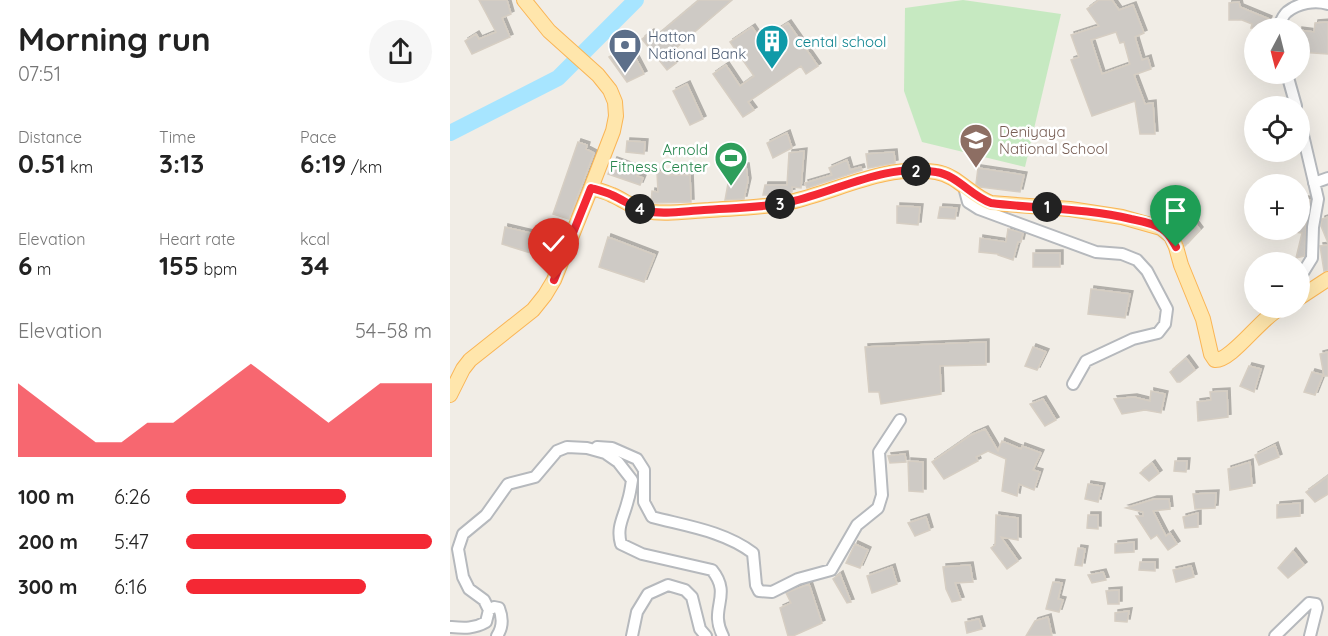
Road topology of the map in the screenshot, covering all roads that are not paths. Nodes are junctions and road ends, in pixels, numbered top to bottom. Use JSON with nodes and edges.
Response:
{"nodes":[{"id":1,"x":524,"y":0,"type":"edge"},
{"id":2,"x":1328,"y":4,"type":"edge"},
{"id":3,"x":1283,"y":18,"type":"edge"},
{"id":4,"x":1309,"y":162,"type":"edge"},
{"id":5,"x":1328,"y":178,"type":"edge"},
{"id":6,"x":1314,"y":183,"type":"junction"},
{"id":7,"x":964,"y":187,"type":"junction"},
{"id":8,"x":591,"y":188,"type":"junction"},
{"id":9,"x":1310,"y":261,"type":"edge"},
{"id":10,"x":1328,"y":279,"type":"edge"},
{"id":11,"x":1310,"y":291,"type":"edge"},
{"id":12,"x":1265,"y":318,"type":"edge"},
{"id":13,"x":1073,"y":384,"type":"dead end"},
{"id":14,"x":450,"y":395,"type":"edge"},
{"id":15,"x":900,"y":420,"type":"dead end"},
{"id":16,"x":587,"y":448,"type":"junction"},
{"id":17,"x":489,"y":610,"type":"junction"},
{"id":18,"x":450,"y":627,"type":"edge"},
{"id":19,"x":497,"y":636,"type":"edge"},
{"id":20,"x":633,"y":636,"type":"edge"},
{"id":21,"x":706,"y":636,"type":"edge"},
{"id":22,"x":723,"y":636,"type":"edge"},
{"id":23,"x":1275,"y":636,"type":"edge"},
{"id":24,"x":1310,"y":636,"type":"edge"}],
"edges":[{"from":1,"to":8,"type":"main road"},
{"from":2,"to":3,"type":"street"},
{"from":4,"to":6,"type":"street"},
{"from":5,"to":6,"type":"street"},
{"from":6,"to":9,"type":"street"},
{"from":7,"to":8,"type":"main road"},
{"from":7,"to":12,"type":"main road"},
{"from":7,"to":13,"type":"street"},
{"from":8,"to":14,"type":"main road"},
{"from":10,"to":11,"type":"main road"},
{"from":15,"to":16,"type":"street"},
{"from":16,"to":17,"type":"street"},
{"from":16,"to":22,"type":"street"},
{"from":17,"to":18,"type":"street"},
{"from":17,"to":19,"type":"street"},
{"from":20,"to":21,"type":"street"},
{"from":23,"to":24,"type":"street"}]}
